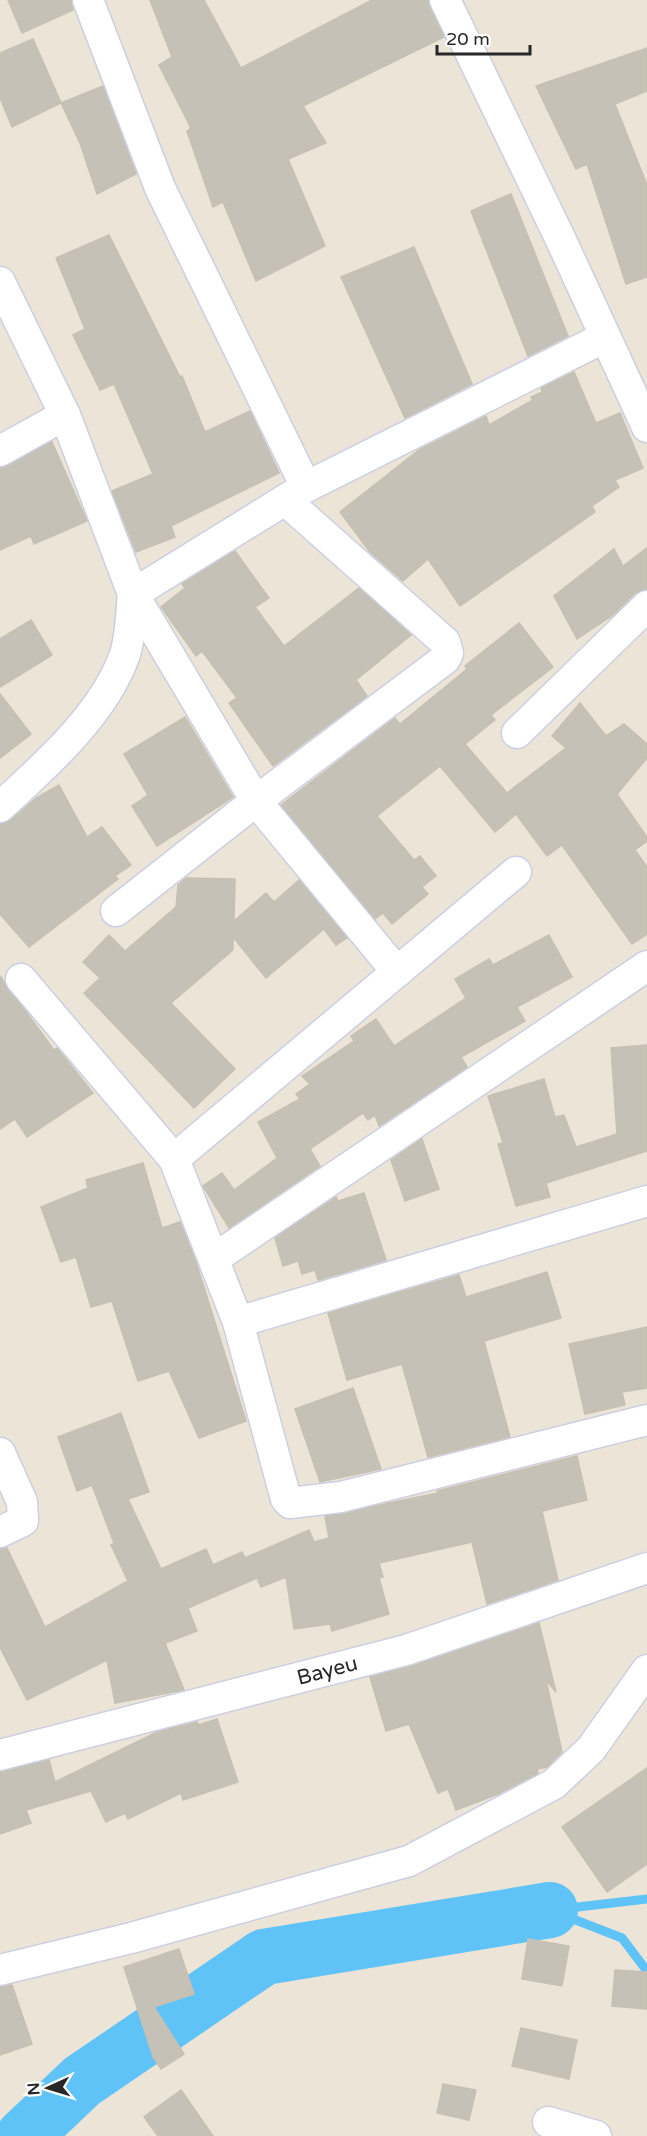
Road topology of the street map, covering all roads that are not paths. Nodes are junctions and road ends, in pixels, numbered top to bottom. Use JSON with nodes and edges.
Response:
{"nodes":[{"id":1,"x":88,"y":0,"type":"edge"},
{"id":2,"x":445,"y":0,"type":"edge"},
{"id":3,"x":0,"y":282,"type":"edge"},
{"id":4,"x":605,"y":338,"type":"junction"},
{"id":5,"x":65,"y":415,"type":"junction"},
{"id":6,"x":647,"y":427,"type":"edge"},
{"id":7,"x":0,"y":451,"type":"edge"},
{"id":8,"x":295,"y":494,"type":"junction"},
{"id":9,"x":133,"y":594,"type":"junction"},
{"id":10,"x":647,"y":606,"type":"edge"},
{"id":11,"x":517,"y":733,"type":"dead end"},
{"id":12,"x":256,"y":801,"type":"junction"},
{"id":13,"x":0,"y":807,"type":"edge"},
{"id":14,"x":516,"y":872,"type":"dead end"},
{"id":15,"x":116,"y":911,"type":"dead end"},
{"id":16,"x":647,"y":966,"type":"edge"},
{"id":17,"x":397,"y":972,"type":"junction"},
{"id":18,"x":21,"y":980,"type":"dead end"},
{"id":19,"x":174,"y":1159,"type":"junction"},
{"id":20,"x":647,"y":1201,"type":"edge"},
{"id":21,"x":215,"y":1258,"type":"junction"},
{"id":22,"x":238,"y":1322,"type":"junction"},
{"id":23,"x":647,"y":1420,"type":"edge"},
{"id":24,"x":0,"y":1454,"type":"edge"},
{"id":25,"x":0,"y":1532,"type":"edge"},
{"id":26,"x":647,"y":1568,"type":"edge"},
{"id":27,"x":647,"y":1670,"type":"edge"},
{"id":28,"x":0,"y":1755,"type":"edge"},
{"id":29,"x":0,"y":1970,"type":"edge"},
{"id":30,"x":548,"y":2122,"type":"dead end"},
{"id":31,"x":596,"y":2136,"type":"edge"}],
"edges":[{"from":1,"to":8,"type":"street"},
{"from":2,"to":4,"type":"street"},
{"from":3,"to":5,"type":"street"},
{"from":4,"to":6,"type":"street"},
{"from":4,"to":8,"type":"street"},
{"from":5,"to":7,"type":"street"},
{"from":5,"to":9,"type":"street"},
{"from":8,"to":9,"type":"street"},
{"from":8,"to":12,"type":"street"},
{"from":9,"to":12,"type":"street"},
{"from":9,"to":13,"type":"street"},
{"from":10,"to":11,"type":"street"},
{"from":12,"to":15,"type":"street"},
{"from":12,"to":17,"type":"street"},
{"from":14,"to":17,"type":"street"},
{"from":16,"to":21,"type":"street"},
{"from":17,"to":19,"type":"street"},
{"from":18,"to":19,"type":"street"},
{"from":19,"to":21,"type":"street"},
{"from":20,"to":22,"type":"street"},
{"from":21,"to":22,"type":"street"},
{"from":22,"to":23,"type":"street"},
{"from":24,"to":25,"type":"street"},
{"from":26,"to":28,"type":"street","name":"Bayeu"},
{"from":27,"to":29,"type":"street"},
{"from":30,"to":31,"type":"street"}]}
